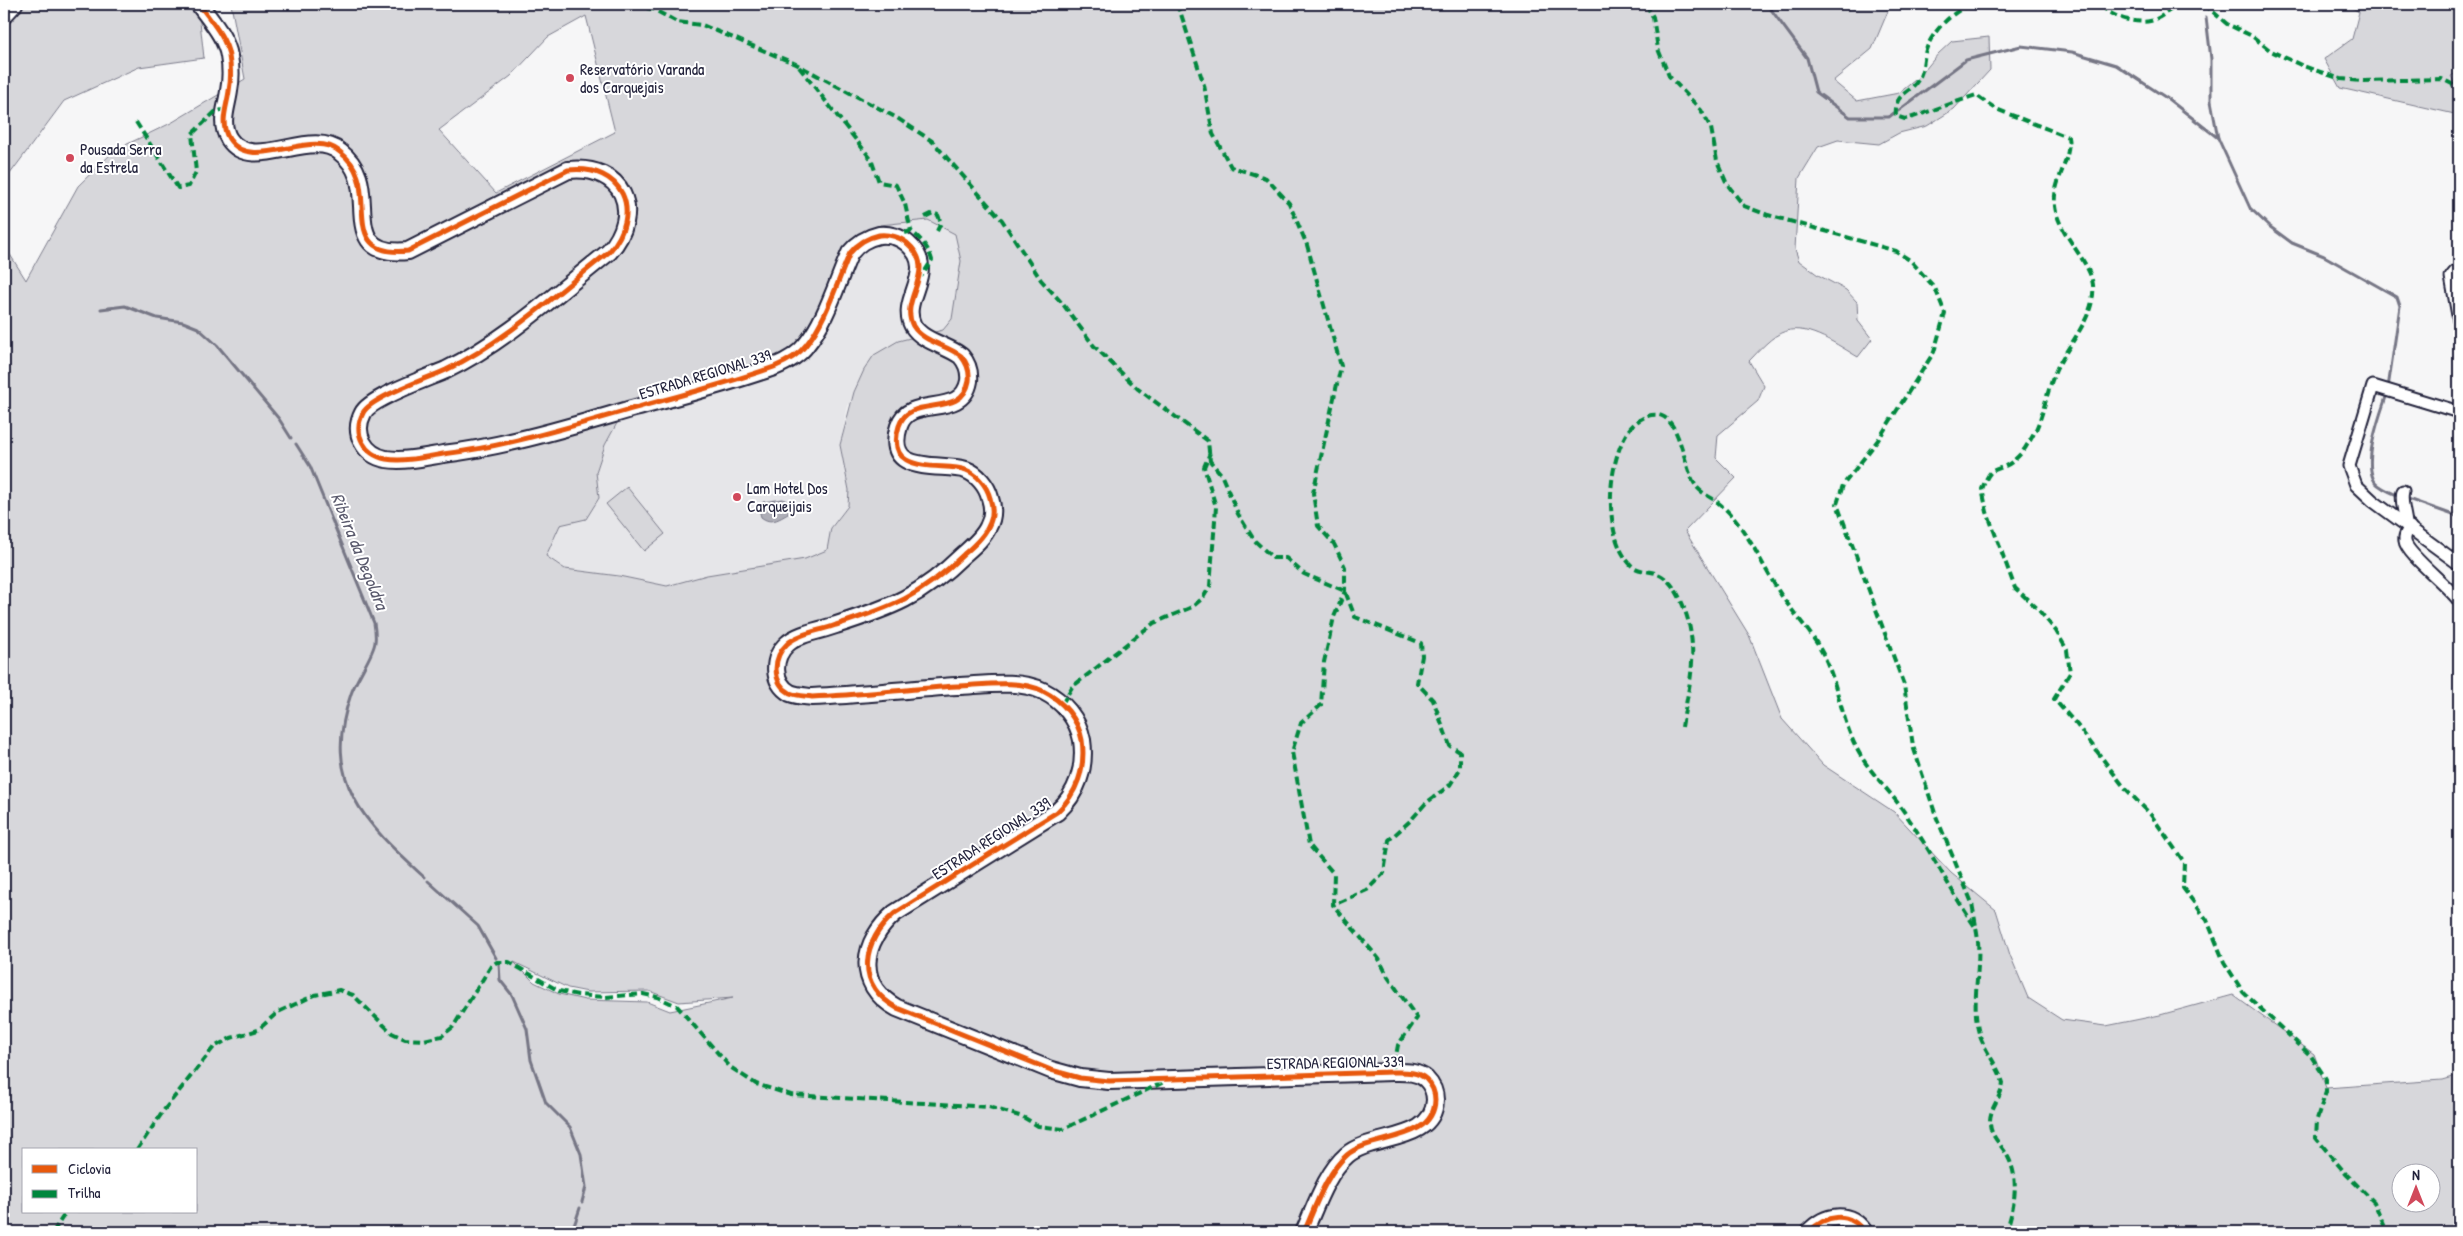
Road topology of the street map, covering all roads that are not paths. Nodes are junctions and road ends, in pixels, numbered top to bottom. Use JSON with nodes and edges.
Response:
{"nodes":[{"id":1,"x":14,"y":4,"type":"edge"},
{"id":2,"x":199,"y":4,"type":"edge"},
{"id":3,"x":4,"y":14,"type":"edge"},
{"id":4,"x":2459,"y":272,"type":"edge"},
{"id":5,"x":2459,"y":321,"type":"edge"},
{"id":6,"x":2459,"y":412,"type":"edge"},
{"id":7,"x":2402,"y":496,"type":"dead end"},
{"id":8,"x":2408,"y":526,"type":"junction"},
{"id":9,"x":2459,"y":564,"type":"edge"},
{"id":10,"x":2459,"y":600,"type":"edge"},
{"id":11,"x":1304,"y":1232,"type":"edge"},
{"id":12,"x":1809,"y":1232,"type":"edge"},
{"id":13,"x":1864,"y":1232,"type":"edge"}],
"edges":[{"from":1,"to":3,"type":"main road"},
{"from":2,"to":11,"type":"main road","name":"ESTRADA REGIONAL 339"},
{"from":4,"to":5,"type":"street"},
{"from":6,"to":8,"type":"street"},
{"from":7,"to":8,"type":"street"},
{"from":8,"to":9,"type":"street"},
{"from":8,"to":10,"type":"street"},
{"from":12,"to":13,"type":"main road"}]}
